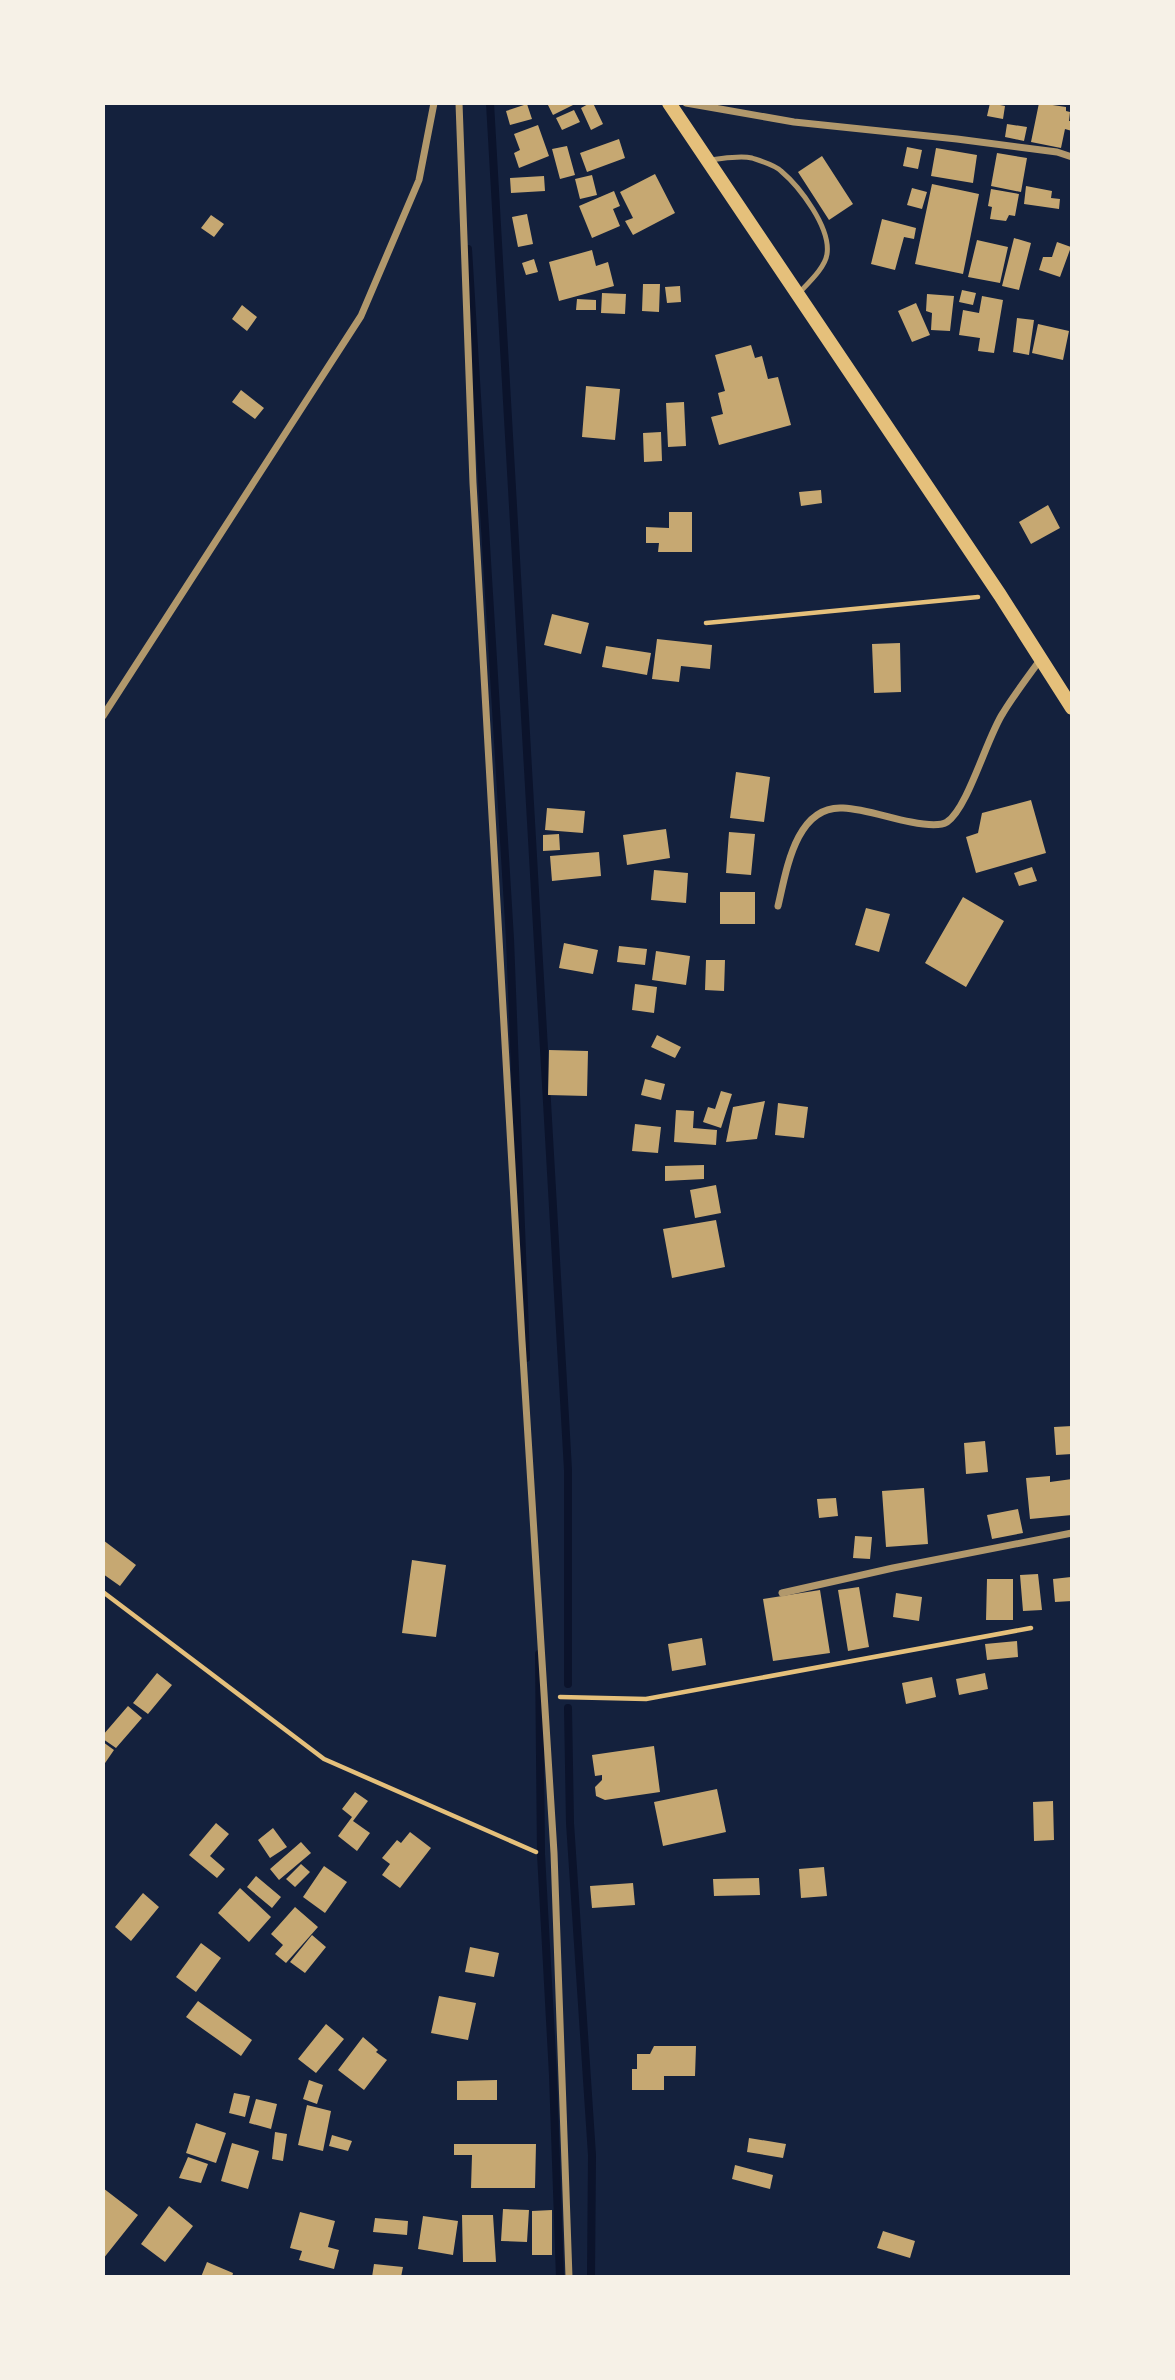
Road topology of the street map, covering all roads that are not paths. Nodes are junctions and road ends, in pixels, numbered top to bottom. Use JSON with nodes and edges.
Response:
{"nodes":[{"id":1,"x":433,"y":103,"type":"edge"},
{"id":2,"x":460,"y":103,"type":"edge"},
{"id":3,"x":669,"y":103,"type":"edge"},
{"id":4,"x":686,"y":103,"type":"edge"},
{"id":5,"x":1072,"y":157,"type":"edge"},
{"id":6,"x":706,"y":161,"type":"junction"},
{"id":7,"x":797,"y":295,"type":"junction"},
{"id":8,"x":1040,"y":660,"type":"junction"},
{"id":9,"x":1072,"y":708,"type":"edge"},
{"id":10,"x":103,"y":716,"type":"edge"},
{"id":11,"x":778,"y":906,"type":"dead end"},
{"id":12,"x":1072,"y":1533,"type":"edge"},
{"id":13,"x":782,"y":1593,"type":"dead end"},
{"id":14,"x":569,"y":2277,"type":"edge"}],
"edges":[{"from":1,"to":10,"type":"street"},
{"from":2,"to":14,"type":"street"},
{"from":3,"to":6,"type":"main road"},
{"from":4,"to":5,"type":"street"},
{"from":6,"to":7,"type":"main road"},
{"from":6,"to":7,"type":"lane"},
{"from":7,"to":8,"type":"main road"},
{"from":8,"to":9,"type":"main road"},
{"from":8,"to":11,"type":"street"},
{"from":12,"to":13,"type":"street"}]}
